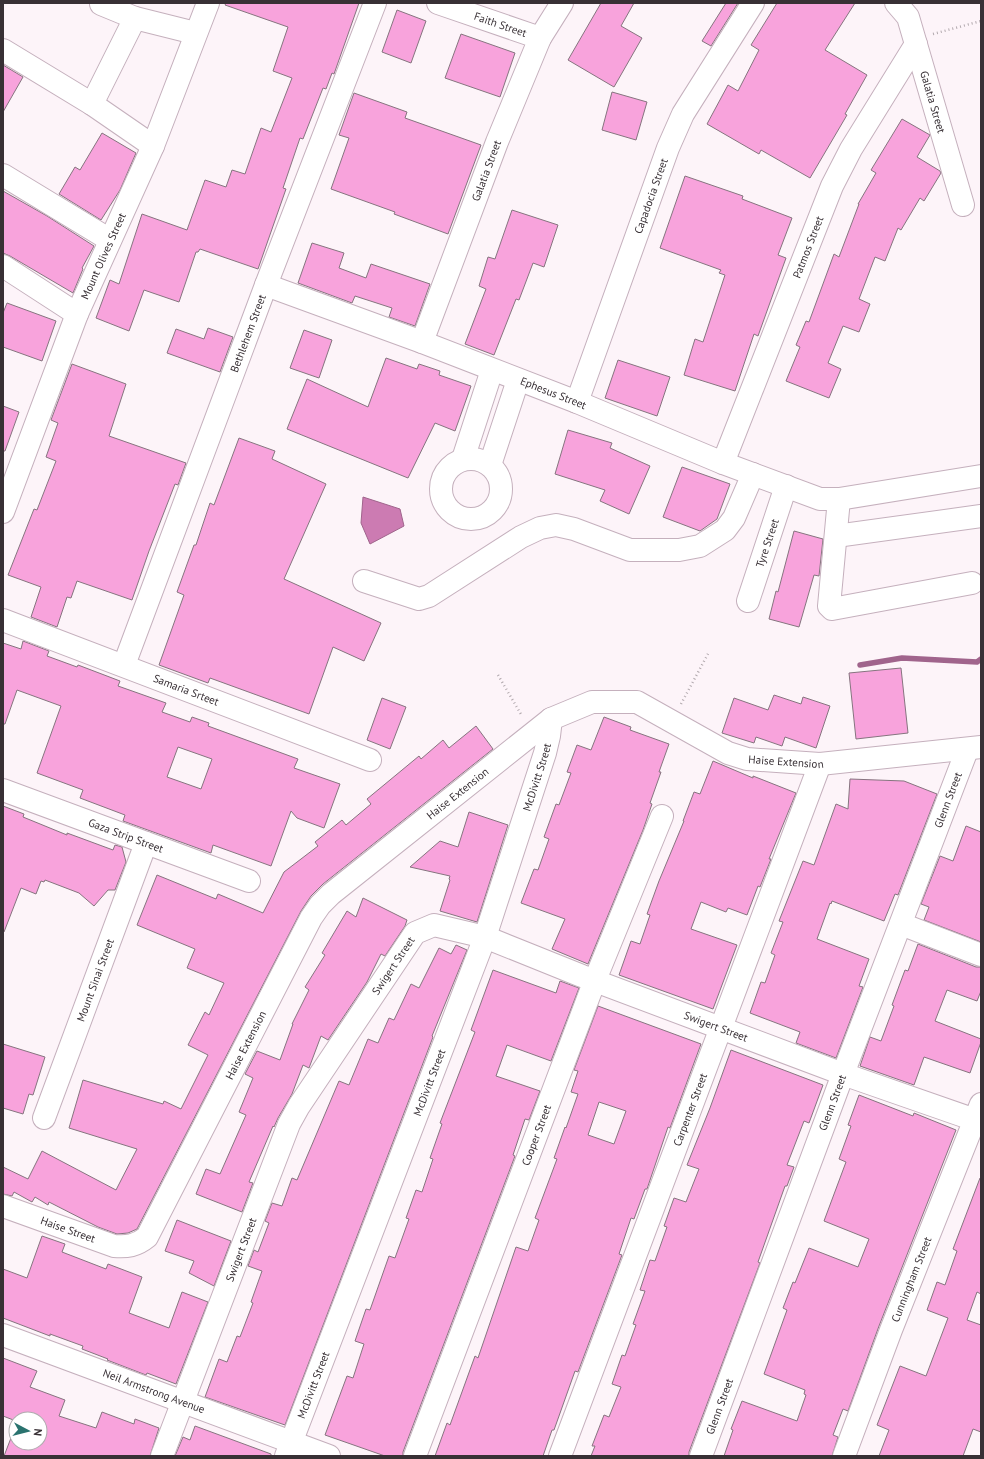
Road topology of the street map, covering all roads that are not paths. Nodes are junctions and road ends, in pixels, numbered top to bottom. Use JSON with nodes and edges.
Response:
{"nodes":[{"id":1,"x":208,"y":3,"type":"edge"},
{"id":2,"x":375,"y":3,"type":"edge"},
{"id":3,"x":438,"y":3,"type":"edge"},
{"id":4,"x":562,"y":3,"type":"edge"},
{"id":5,"x":753,"y":3,"type":"edge"},
{"id":6,"x":896,"y":3,"type":"edge"},
{"id":7,"x":101,"y":4,"type":"edge"},
{"id":8,"x":135,"y":18,"type":"junction"},
{"id":9,"x":195,"y":33,"type":"junction"},
{"id":10,"x":540,"y":38,"type":"junction"},
{"id":11,"x":916,"y":41,"type":"junction"},
{"id":12,"x":3,"y":50,"type":"edge"},
{"id":13,"x":92,"y":104,"type":"junction"},
{"id":14,"x":153,"y":146,"type":"junction"},
{"id":15,"x":3,"y":175,"type":"edge"},
{"id":16,"x":963,"y":204,"type":"dead end"},
{"id":17,"x":110,"y":240,"type":"junction"},
{"id":18,"x":3,"y":266,"type":"edge"},
{"id":19,"x":266,"y":285,"type":"junction"},
{"id":20,"x":77,"y":314,"type":"junction"},
{"id":21,"x":422,"y":342,"type":"junction"},
{"id":22,"x":492,"y":370,"type":"junction"},
{"id":23,"x":518,"y":380,"type":"junction"},
{"id":24,"x":577,"y":402,"type":"junction"},
{"id":25,"x":463,"y":459,"type":"junction"},
{"id":26,"x":723,"y":463,"type":"junction"},
{"id":27,"x":490,"y":465,"type":"junction"},
{"id":28,"x":753,"y":474,"type":"junction"},
{"id":29,"x":981,"y":476,"type":"edge"},
{"id":30,"x":786,"y":486,"type":"junction"},
{"id":31,"x":839,"y":499,"type":"junction"},
{"id":32,"x":3,"y":512,"type":"edge"},
{"id":33,"x":981,"y":516,"type":"edge"},
{"id":34,"x":836,"y":536,"type":"junction"},
{"id":35,"x":364,"y":581,"type":"dead end"},
{"id":36,"x":972,"y":583,"type":"dead end"},
{"id":37,"x":748,"y":601,"type":"dead end"},
{"id":38,"x":3,"y":620,"type":"edge"},
{"id":39,"x":124,"y":665,"type":"junction"},
{"id":40,"x":551,"y":719,"type":"junction"},
{"id":41,"x":974,"y":748,"type":"edge"},
{"id":42,"x":370,"y":760,"type":"dead end"},
{"id":43,"x":820,"y":764,"type":"junction"},
{"id":44,"x":3,"y":790,"type":"edge"},
{"id":45,"x":662,"y":816,"type":"dead end"},
{"id":46,"x":146,"y":843,"type":"junction"},
{"id":47,"x":249,"y":881,"type":"dead end"},
{"id":48,"x":901,"y":924,"type":"junction"},
{"id":49,"x":485,"y":937,"type":"junction"},
{"id":50,"x":981,"y":955,"type":"edge"},
{"id":51,"x":595,"y":980,"type":"junction"},
{"id":52,"x":720,"y":1027,"type":"junction"},
{"id":53,"x":843,"y":1074,"type":"junction"},
{"id":54,"x":979,"y":1115,"type":"edge"},
{"id":55,"x":44,"y":1118,"type":"dead end"},
{"id":56,"x":3,"y":1206,"type":"edge"},
{"id":57,"x":134,"y":1245,"type":"joint"},
{"id":58,"x":3,"y":1336,"type":"edge"},
{"id":59,"x":183,"y":1402,"type":"junction"},
{"id":60,"x":288,"y":1449,"type":"edge"},
{"id":61,"x":162,"y":1456,"type":"edge"},
{"id":62,"x":329,"y":1456,"type":"edge"},
{"id":63,"x":415,"y":1456,"type":"edge"},
{"id":64,"x":560,"y":1456,"type":"edge"},
{"id":65,"x":701,"y":1456,"type":"edge"},
{"id":66,"x":844,"y":1456,"type":"edge"}],
"edges":[{"from":1,"to":9,"type":"street","name":"Mount Olives Street"},
{"from":2,"to":19,"type":"street","name":"Bethlehem Street"},
{"from":3,"to":10,"type":"street","name":"Faith Street"},
{"from":4,"to":10,"type":"street","name":"Galatia Street"},
{"from":5,"to":24,"type":"street","name":"Capadocia Street"},
{"from":6,"to":11,"type":"street","name":"Galatia Street"},
{"from":7,"to":8,"type":"street"},
{"from":8,"to":9,"type":"street"},
{"from":8,"to":13,"type":"street"},
{"from":9,"to":14,"type":"street","name":"Mount Olives Street"},
{"from":10,"to":21,"type":"street","name":"Galatia Street"},
{"from":11,"to":16,"type":"street","name":"Galatia Street"},
{"from":11,"to":26,"type":"street","name":"Patmos Street"},
{"from":12,"to":13,"type":"street"},
{"from":13,"to":14,"type":"street"},
{"from":14,"to":17,"type":"street","name":"Mount Olives Street"},
{"from":15,"to":17,"type":"street"},
{"from":17,"to":20,"type":"street","name":"Mount Olives Street"},
{"from":18,"to":20,"type":"street"},
{"from":19,"to":21,"type":"street","name":"Ephesus Street"},
{"from":19,"to":39,"type":"street","name":"Bethlehem Street"},
{"from":20,"to":32,"type":"street","name":"Mount Olives Street"},
{"from":21,"to":22,"type":"street","name":"Ephesus Street"},
{"from":22,"to":23,"type":"street","name":"Ephesus Street"},
{"from":22,"to":25,"type":"street"},
{"from":23,"to":24,"type":"street","name":"Ephesus Street"},
{"from":23,"to":27,"type":"street"},
{"from":24,"to":26,"type":"street","name":"Ephesus Street"},
{"from":25,"to":27,"type":"street"},
{"from":25,"to":27,"type":"street"},
{"from":26,"to":28,"type":"street","name":"Ephesus Street"},
{"from":28,"to":30,"type":"street","name":"Ephesus Street"},
{"from":28,"to":35,"type":"street"},
{"from":29,"to":31,"type":"street","name":"Ephesus Street"},
{"from":30,"to":31,"type":"street","name":"Ephesus Street"},
{"from":30,"to":37,"type":"street","name":"Tyre Street"},
{"from":31,"to":34,"type":"street"},
{"from":33,"to":34,"type":"street"},
{"from":34,"to":36,"type":"street"},
{"from":38,"to":39,"type":"street","name":"Samaria Srteet"},
{"from":39,"to":42,"type":"street","name":"Samaria Srteet"},
{"from":40,"to":43,"type":"street","name":"Haise Extension"},
{"from":40,"to":49,"type":"street","name":"McDivitt Street"},
{"from":40,"to":57,"type":"street","name":"Haise Extension"},
{"from":41,"to":43,"type":"street","name":"Haise Extension"},
{"from":41,"to":48,"type":"street","name":"Glenn Street"},
{"from":43,"to":52,"type":"street","name":"Carpenter Street"},
{"from":44,"to":46,"type":"street","name":"Gaza Strip Street"},
{"from":45,"to":51,"type":"street","name":"Cooper Street"},
{"from":46,"to":47,"type":"street","name":"Gaza Strip Street"},
{"from":46,"to":55,"type":"street","name":"Mount Sinai Street"},
{"from":48,"to":50,"type":"street"},
{"from":48,"to":53,"type":"street","name":"Glenn Street"},
{"from":49,"to":51,"type":"street","name":"Swigert Street"},
{"from":49,"to":59,"type":"street","name":"Swigert Street"},
{"from":49,"to":60,"type":"street","name":"McDivitt Street"},
{"from":51,"to":52,"type":"street","name":"Swigert Street"},
{"from":51,"to":63,"type":"street","name":"Cooper Street"},
{"from":52,"to":53,"type":"street","name":"Swigert Street"},
{"from":52,"to":64,"type":"street","name":"Carpenter Street"},
{"from":53,"to":54,"type":"street","name":"Swigert Street"},
{"from":53,"to":65,"type":"street","name":"Glenn Street"},
{"from":54,"to":66,"type":"street","name":"Cunningham Street"},
{"from":56,"to":57,"type":"street","name":"Haise Street"},
{"from":58,"to":59,"type":"street","name":"Neil Armstrong Avenue"},
{"from":59,"to":60,"type":"street","name":"Neil Armstrong Avenue"},
{"from":59,"to":61,"type":"street","name":"Swigert Street"},
{"from":60,"to":62,"type":"street","name":"Neil Armstrong Avenue"}]}
